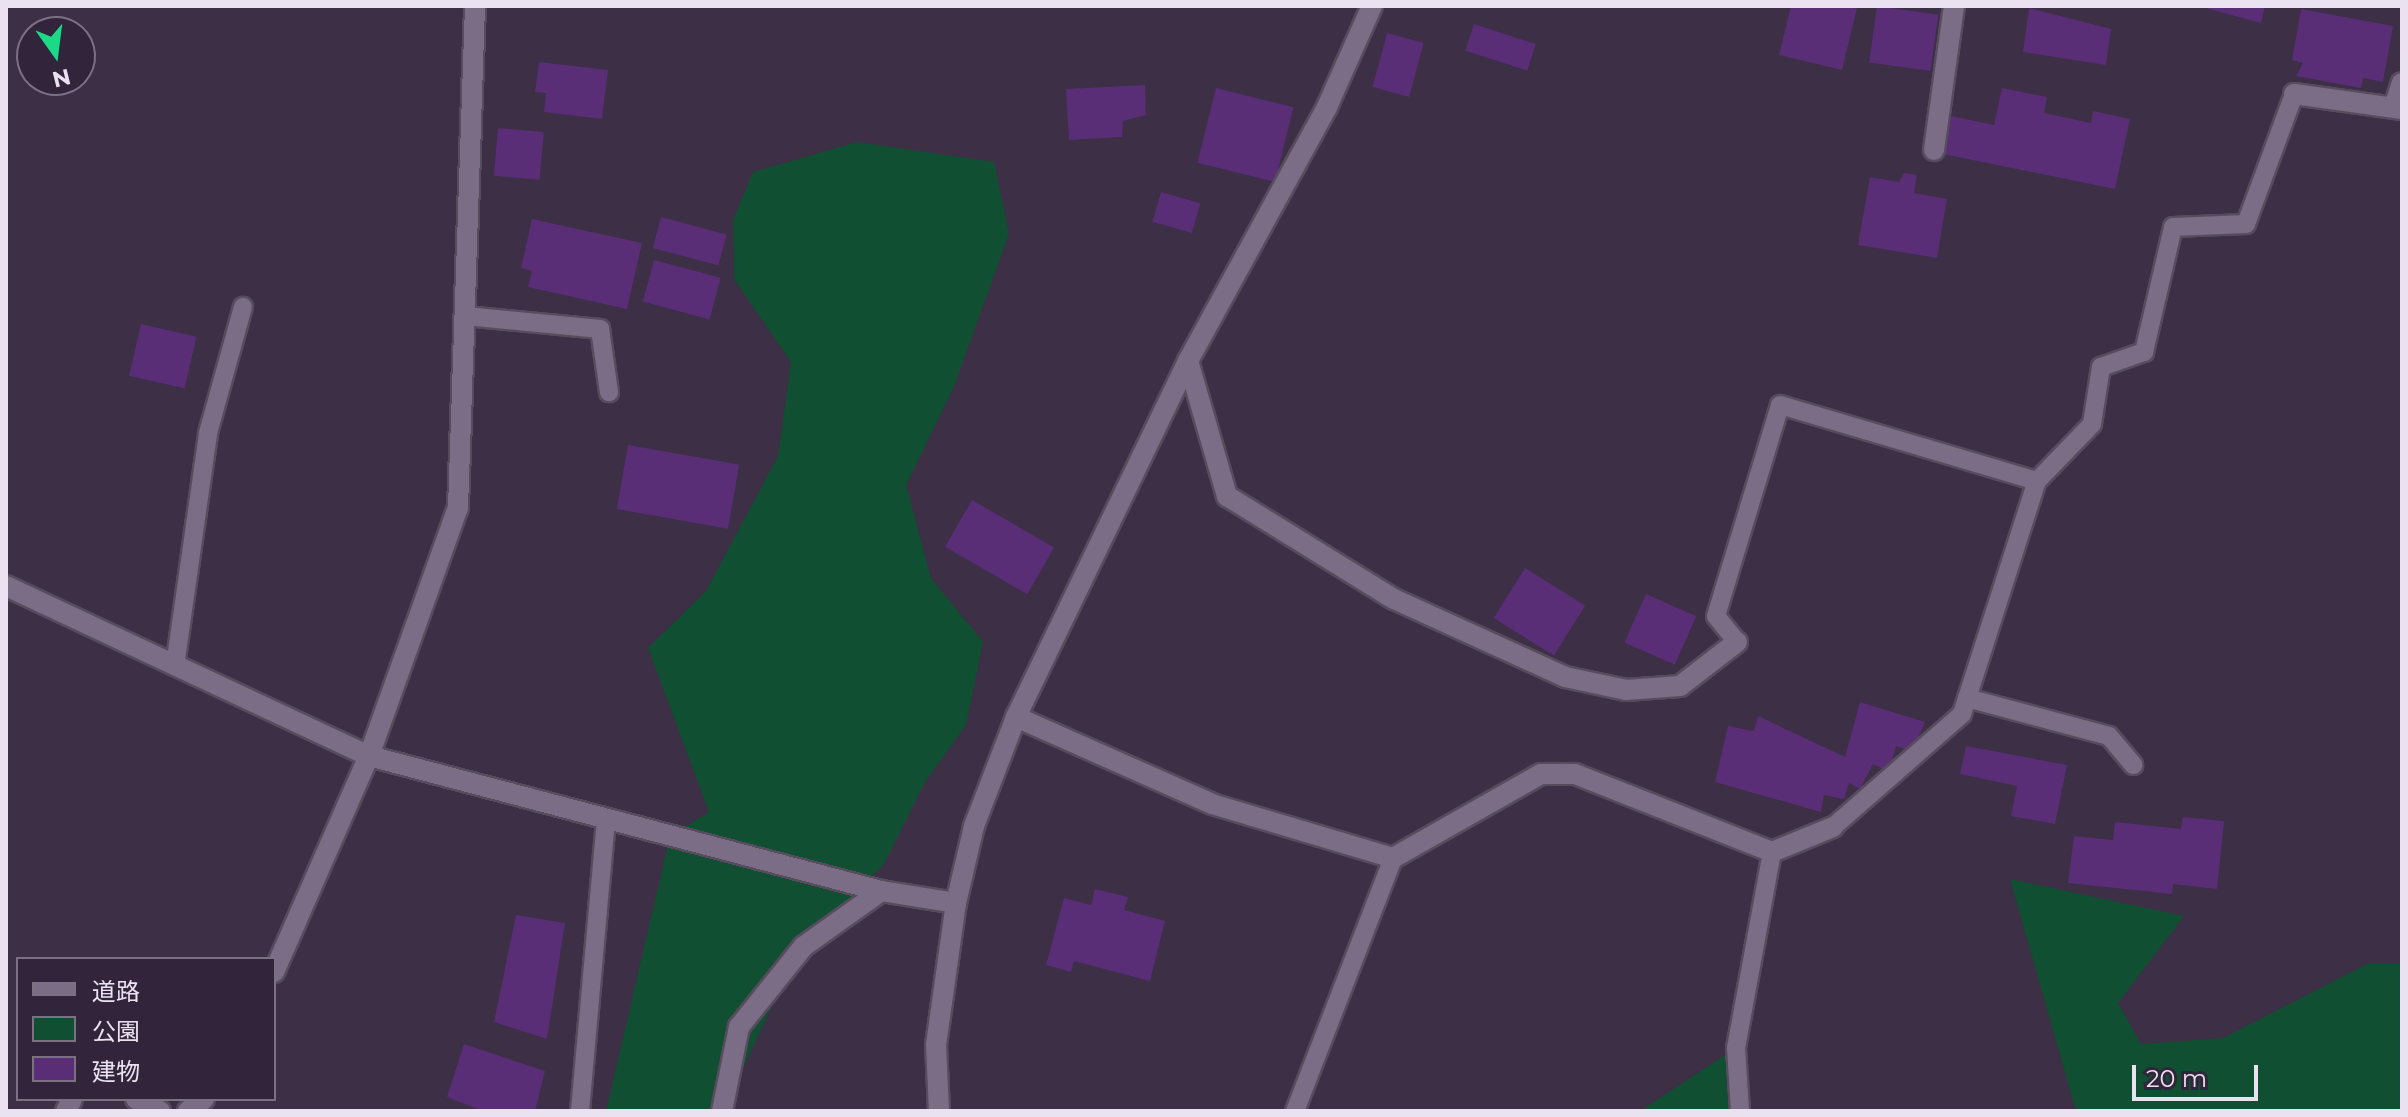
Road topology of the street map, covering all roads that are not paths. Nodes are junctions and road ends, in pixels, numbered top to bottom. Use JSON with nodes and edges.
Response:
{"nodes":[{"id":1,"x":475,"y":6,"type":"edge"},
{"id":2,"x":1372,"y":6,"type":"edge"},
{"id":3,"x":1954,"y":6,"type":"edge"},
{"id":4,"x":2402,"y":83,"type":"edge"},
{"id":5,"x":2294,"y":94,"type":"joint"},
{"id":6,"x":2398,"y":108,"type":"edge"},
{"id":7,"x":1934,"y":150,"type":"dead end"},
{"id":8,"x":243,"y":307,"type":"dead end"},
{"id":9,"x":465,"y":316,"type":"junction"},
{"id":10,"x":1188,"y":361,"type":"junction"},
{"id":11,"x":609,"y":392,"type":"dead end"},
{"id":12,"x":2037,"y":481,"type":"junction"},
{"id":13,"x":6,"y":586,"type":"edge"},
{"id":14,"x":1737,"y":642,"type":"joint"},
{"id":15,"x":175,"y":666,"type":"junction"},
{"id":16,"x":1967,"y":698,"type":"junction"},
{"id":17,"x":1016,"y":717,"type":"junction"},
{"id":18,"x":369,"y":756,"type":"junction"},
{"id":19,"x":2133,"y":765,"type":"dead end"},
{"id":20,"x":606,"y":820,"type":"junction"},
{"id":21,"x":1833,"y":827,"type":"joint"},
{"id":22,"x":1772,"y":852,"type":"junction"},
{"id":23,"x":1393,"y":858,"type":"junction"},
{"id":24,"x":881,"y":891,"type":"junction"},
{"id":25,"x":956,"y":903,"type":"junction"},
{"id":26,"x":276,"y":967,"type":"edge"},
{"id":27,"x":140,"y":1101,"type":"edge"},
{"id":28,"x":160,"y":1111,"type":"edge"},
{"id":29,"x":580,"y":1111,"type":"edge"},
{"id":30,"x":722,"y":1111,"type":"edge"},
{"id":31,"x":939,"y":1111,"type":"edge"},
{"id":32,"x":1295,"y":1111,"type":"edge"},
{"id":33,"x":1740,"y":1111,"type":"edge"}],
"edges":[{"from":1,"to":9,"type":"street"},
{"from":2,"to":10,"type":"street"},
{"from":3,"to":7,"type":"street"},
{"from":4,"to":6,"type":"street"},
{"from":5,"to":6,"type":"street"},
{"from":5,"to":12,"type":"lane"},
{"from":8,"to":15,"type":"lane"},
{"from":9,"to":11,"type":"lane"},
{"from":9,"to":18,"type":"street"},
{"from":10,"to":14,"type":"street"},
{"from":10,"to":17,"type":"street"},
{"from":12,"to":14,"type":"lane"},
{"from":12,"to":16,"type":"lane"},
{"from":13,"to":15,"type":"street"},
{"from":15,"to":18,"type":"street"},
{"from":16,"to":19,"type":"lane"},
{"from":16,"to":21,"type":"lane"},
{"from":17,"to":23,"type":"street"},
{"from":17,"to":25,"type":"street"},
{"from":18,"to":20,"type":"street"},
{"from":18,"to":26,"type":"street"},
{"from":20,"to":24,"type":"street"},
{"from":20,"to":29,"type":"lane"},
{"from":21,"to":22,"type":"street"},
{"from":22,"to":23,"type":"street"},
{"from":22,"to":33,"type":"lane"},
{"from":23,"to":32,"type":"lane"},
{"from":24,"to":25,"type":"street"},
{"from":24,"to":30,"type":"street"},
{"from":25,"to":31,"type":"street"},
{"from":27,"to":28,"type":"street"}]}
